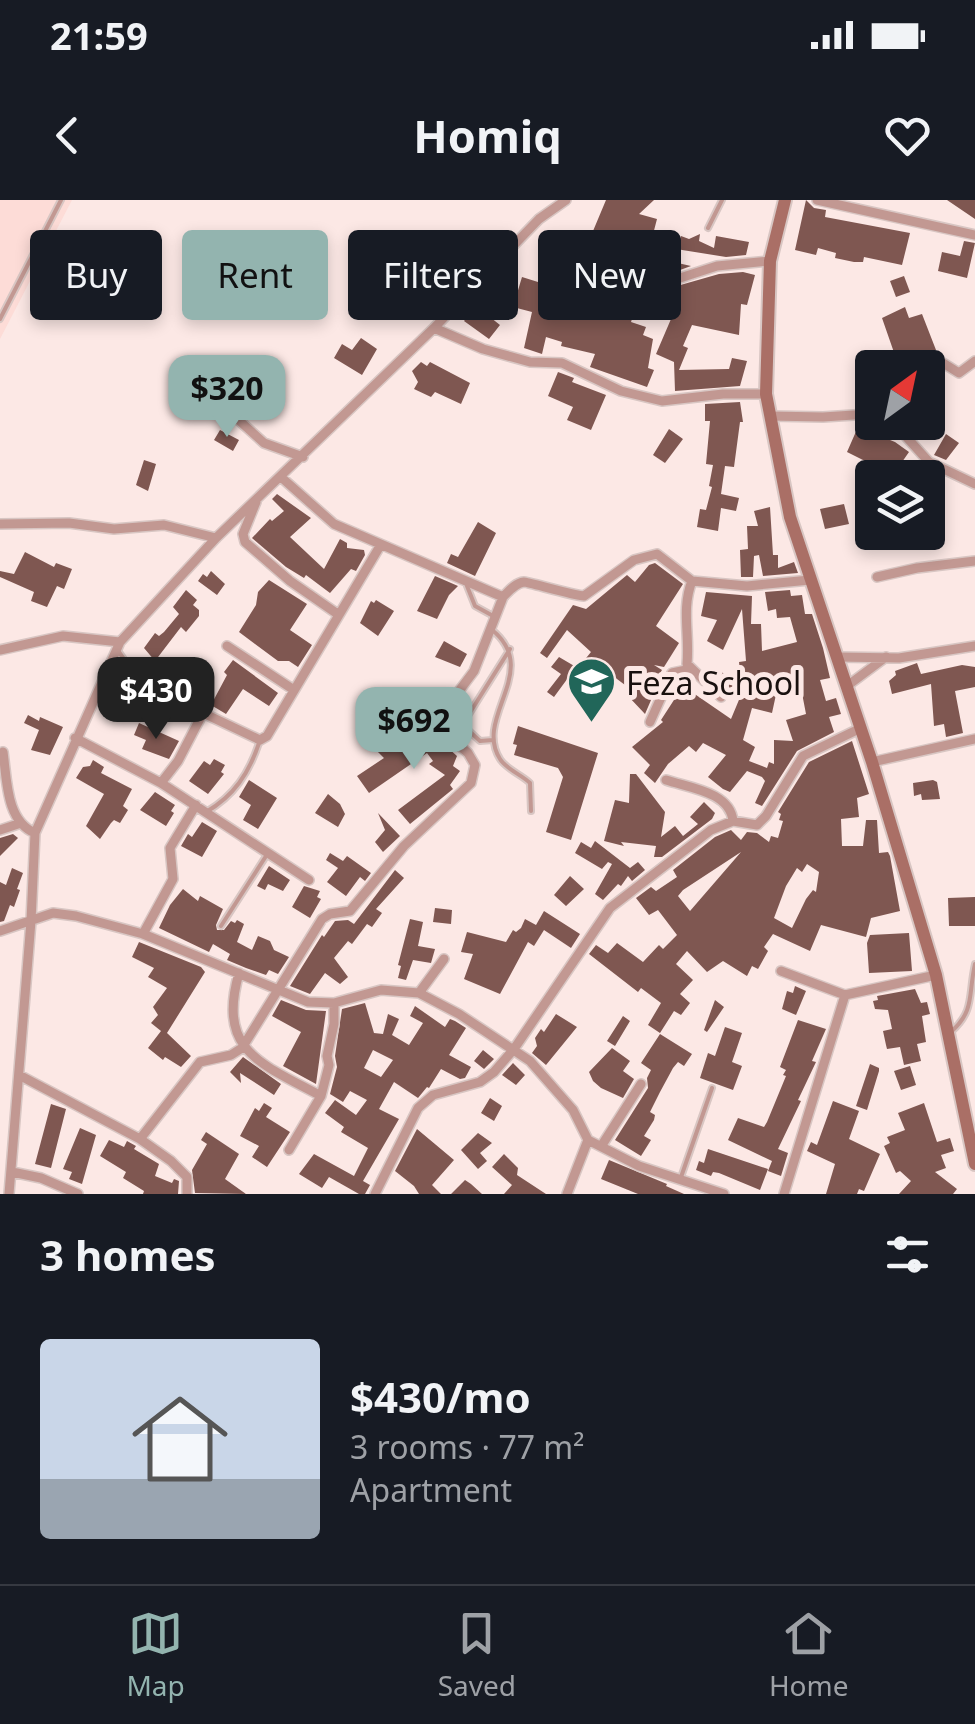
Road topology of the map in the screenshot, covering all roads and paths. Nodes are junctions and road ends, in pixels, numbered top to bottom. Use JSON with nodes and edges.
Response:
{"nodes":[{"id":1,"x":61,"y":200,"type":"edge"},
{"id":2,"x":566,"y":200,"type":"edge"},
{"id":3,"x":722,"y":200,"type":"edge"},
{"id":4,"x":785,"y":200,"type":"edge"},
{"id":5,"x":818,"y":200,"type":"edge"},
{"id":6,"x":708,"y":228,"type":"dead end"},
{"id":7,"x":975,"y":235,"type":"edge"},
{"id":8,"x":770,"y":261,"type":"junction"},
{"id":9,"x":681,"y":278,"type":"edge"},
{"id":10,"x":0,"y":318,"type":"edge"},
{"id":11,"x":434,"y":328,"type":"junction"},
{"id":12,"x":975,"y":361,"type":"edge"},
{"id":13,"x":945,"y":364,"type":"edge"},
{"id":14,"x":766,"y":394,"type":"junction"},
{"id":15,"x":188,"y":397,"type":"dead end"},
{"id":16,"x":855,"y":415,"type":"edge"},
{"id":17,"x":770,"y":416,"type":"junction"},
{"id":18,"x":909,"y":440,"type":"edge"},
{"id":19,"x":302,"y":457,"type":"junction"},
{"id":20,"x":282,"y":478,"type":"junction"},
{"id":21,"x":975,"y":484,"type":"edge"},
{"id":22,"x":257,"y":498,"type":"junction"},
{"id":23,"x":0,"y":524,"type":"edge"},
{"id":24,"x":216,"y":538,"type":"junction"},
{"id":25,"x":380,"y":546,"type":"junction"},
{"id":26,"x":975,"y":561,"type":"edge"},
{"id":27,"x":877,"y":577,"type":"dead end"},
{"id":28,"x":810,"y":580,"type":"junction"},
{"id":29,"x":466,"y":581,"type":"junction"},
{"id":30,"x":692,"y":581,"type":"junction"},
{"id":31,"x":502,"y":597,"type":"junction"},
{"id":32,"x":340,"y":615,"type":"junction"},
{"id":33,"x":494,"y":618,"type":"junction"},
{"id":34,"x":492,"y":629,"type":"junction"},
{"id":35,"x":118,"y":645,"type":"junction"},
{"id":36,"x":228,"y":646,"type":"dead end"},
{"id":37,"x":975,"y":646,"type":"edge"},
{"id":38,"x":510,"y":649,"type":"junction"},
{"id":39,"x":0,"y":650,"type":"edge"},
{"id":40,"x":838,"y":657,"type":"junction"},
{"id":41,"x":886,"y":658,"type":"junction"},
{"id":42,"x":691,"y":669,"type":"junction"},
{"id":43,"x":848,"y":686,"type":"junction"},
{"id":44,"x":294,"y":690,"type":"junction"},
{"id":45,"x":721,"y":696,"type":"dead end"},
{"id":46,"x":140,"y":718,"type":"dead end"},
{"id":47,"x":650,"y":722,"type":"dead end"},
{"id":48,"x":861,"y":728,"type":"junction"},
{"id":49,"x":74,"y":738,"type":"junction"},
{"id":50,"x":975,"y":739,"type":"edge"},
{"id":51,"x":260,"y":740,"type":"junction"},
{"id":52,"x":492,"y":740,"type":"junction"},
{"id":53,"x":3,"y":752,"type":"dead end"},
{"id":54,"x":872,"y":762,"type":"junction"},
{"id":55,"x":666,"y":780,"type":"dead end"},
{"id":56,"x":161,"y":783,"type":"junction"},
{"id":57,"x":196,"y":806,"type":"junction"},
{"id":58,"x":531,"y":811,"type":"dead end"},
{"id":59,"x":206,"y":812,"type":"junction"},
{"id":60,"x":733,"y":821,"type":"junction"},
{"id":61,"x":18,"y":824,"type":"junction"},
{"id":62,"x":0,"y":830,"type":"edge"},
{"id":63,"x":35,"y":834,"type":"junction"},
{"id":64,"x":268,"y":852,"type":"junction"},
{"id":65,"x":309,"y":880,"type":"dead end"},
{"id":66,"x":31,"y":921,"type":"junction"},
{"id":67,"x":221,"y":926,"type":"dead end"},
{"id":68,"x":0,"y":931,"type":"edge"},
{"id":69,"x":143,"y":934,"type":"junction"},
{"id":70,"x":444,"y":959,"type":"dead end"},
{"id":71,"x":975,"y":964,"type":"edge"},
{"id":72,"x":781,"y":971,"type":"dead end"},
{"id":73,"x":238,"y":974,"type":"junction"},
{"id":74,"x":936,"y":974,"type":"junction"},
{"id":75,"x":280,"y":989,"type":"junction"},
{"id":76,"x":419,"y":993,"type":"junction"},
{"id":77,"x":845,"y":995,"type":"junction"},
{"id":78,"x":334,"y":1004,"type":"junction"},
{"id":79,"x":948,"y":1033,"type":"junction"},
{"id":80,"x":242,"y":1048,"type":"junction"},
{"id":81,"x":514,"y":1049,"type":"junction"},
{"id":82,"x":19,"y":1075,"type":"junction"},
{"id":83,"x":641,"y":1084,"type":"dead end"},
{"id":84,"x":712,"y":1088,"type":"dead end"},
{"id":85,"x":322,"y":1096,"type":"junction"},
{"id":86,"x":140,"y":1139,"type":"junction"},
{"id":87,"x":588,"y":1140,"type":"junction"},
{"id":88,"x":602,"y":1146,"type":"junction"},
{"id":89,"x":289,"y":1150,"type":"dead end"},
{"id":90,"x":975,"y":1164,"type":"edge"},
{"id":91,"x":12,"y":1172,"type":"junction"},
{"id":92,"x":680,"y":1180,"type":"junction"},
{"id":93,"x":9,"y":1194,"type":"edge"},
{"id":94,"x":78,"y":1194,"type":"edge"},
{"id":95,"x":186,"y":1194,"type":"edge"},
{"id":96,"x":376,"y":1194,"type":"edge"},
{"id":97,"x":567,"y":1194,"type":"edge"},
{"id":98,"x":724,"y":1194,"type":"edge"},
{"id":99,"x":784,"y":1194,"type":"edge"}],
"edges":[{"from":1,"to":10,"type":"lane"},
{"from":2,"to":11,"type":"street"},
{"from":3,"to":6,"type":"lane"},
{"from":4,"to":8,"type":"main road"},
{"from":5,"to":7,"type":"street"},
{"from":8,"to":9,"type":"street"},
{"from":8,"to":14,"type":"main road"},
{"from":11,"to":14,"type":"street"},
{"from":11,"to":19,"type":"street"},
{"from":12,"to":13,"type":"street"},
{"from":14,"to":17,"type":"main road"},
{"from":15,"to":19,"type":"street"},
{"from":16,"to":17,"type":"street"},
{"from":17,"to":28,"type":"main road"},
{"from":18,"to":21,"type":"street"},
{"from":19,"to":20,"type":"street"},
{"from":20,"to":22,"type":"street"},
{"from":20,"to":25,"type":"street"},
{"from":22,"to":24,"type":"street"},
{"from":22,"to":32,"type":"street"},
{"from":23,"to":24,"type":"street"},
{"from":24,"to":35,"type":"street"},
{"from":25,"to":29,"type":"street"},
{"from":25,"to":32,"type":"street"},
{"from":26,"to":27,"type":"street"},
{"from":28,"to":30,"type":"street"},
{"from":28,"to":40,"type":"main road"},
{"from":29,"to":31,"type":"street"},
{"from":29,"to":33,"type":"lane"},
{"from":30,"to":31,"type":"street"},
{"from":30,"to":42,"type":"street"},
{"from":31,"to":33,"type":"street"},
{"from":32,"to":44,"type":"street"},
{"from":33,"to":34,"type":"street"},
{"from":34,"to":38,"type":"lane"},
{"from":34,"to":75,"type":"street"},
{"from":35,"to":39,"type":"street"},
{"from":35,"to":46,"type":"lane"},
{"from":35,"to":49,"type":"street"},
{"from":36,"to":44,"type":"street"},
{"from":37,"to":41,"type":"street"},
{"from":38,"to":52,"type":"lane"},
{"from":38,"to":52,"type":"lane"},
{"from":40,"to":41,"type":"street"},
{"from":40,"to":43,"type":"main road"},
{"from":41,"to":43,"type":"street"},
{"from":42,"to":45,"type":"street"},
{"from":42,"to":47,"type":"street"},
{"from":43,"to":48,"type":"main road"},
{"from":44,"to":51,"type":"street"},
{"from":48,"to":54,"type":"main road"},
{"from":48,"to":60,"type":"street"},
{"from":49,"to":56,"type":"street"},
{"from":49,"to":63,"type":"street"},
{"from":50,"to":54,"type":"street"},
{"from":51,"to":56,"type":"street"},
{"from":51,"to":59,"type":"lane"},
{"from":52,"to":58,"type":"lane"},
{"from":53,"to":61,"type":"street"},
{"from":54,"to":74,"type":"main road"},
{"from":55,"to":60,"type":"street"},
{"from":56,"to":57,"type":"street"},
{"from":57,"to":59,"type":"street"},
{"from":57,"to":69,"type":"street"},
{"from":59,"to":64,"type":"street"},
{"from":60,"to":81,"type":"street"},
{"from":61,"to":62,"type":"street"},
{"from":61,"to":63,"type":"street"},
{"from":63,"to":66,"type":"street"},
{"from":64,"to":65,"type":"street"},
{"from":64,"to":67,"type":"lane"},
{"from":66,"to":68,"type":"street"},
{"from":66,"to":69,"type":"street"},
{"from":66,"to":82,"type":"street"},
{"from":69,"to":73,"type":"street"},
{"from":70,"to":76,"type":"street"},
{"from":71,"to":79,"type":"lane"},
{"from":72,"to":77,"type":"street"},
{"from":73,"to":75,"type":"street"},
{"from":73,"to":80,"type":"street"},
{"from":74,"to":77,"type":"street"},
{"from":74,"to":79,"type":"main road"},
{"from":75,"to":78,"type":"street"},
{"from":75,"to":80,"type":"street"},
{"from":76,"to":78,"type":"street"},
{"from":76,"to":81,"type":"street"},
{"from":77,"to":99,"type":"street"},
{"from":78,"to":85,"type":"street"},
{"from":79,"to":90,"type":"main road"},
{"from":80,"to":85,"type":"street"},
{"from":80,"to":86,"type":"street"},
{"from":81,"to":87,"type":"street"},
{"from":81,"to":96,"type":"street"},
{"from":82,"to":86,"type":"street"},
{"from":82,"to":91,"type":"street"},
{"from":83,"to":88,"type":"street"},
{"from":84,"to":92,"type":"lane"},
{"from":85,"to":89,"type":"street"},
{"from":86,"to":95,"type":"street"},
{"from":87,"to":88,"type":"street"},
{"from":87,"to":97,"type":"street"},
{"from":88,"to":92,"type":"street"},
{"from":91,"to":93,"type":"street"},
{"from":91,"to":94,"type":"street"},
{"from":92,"to":98,"type":"street"}]}
